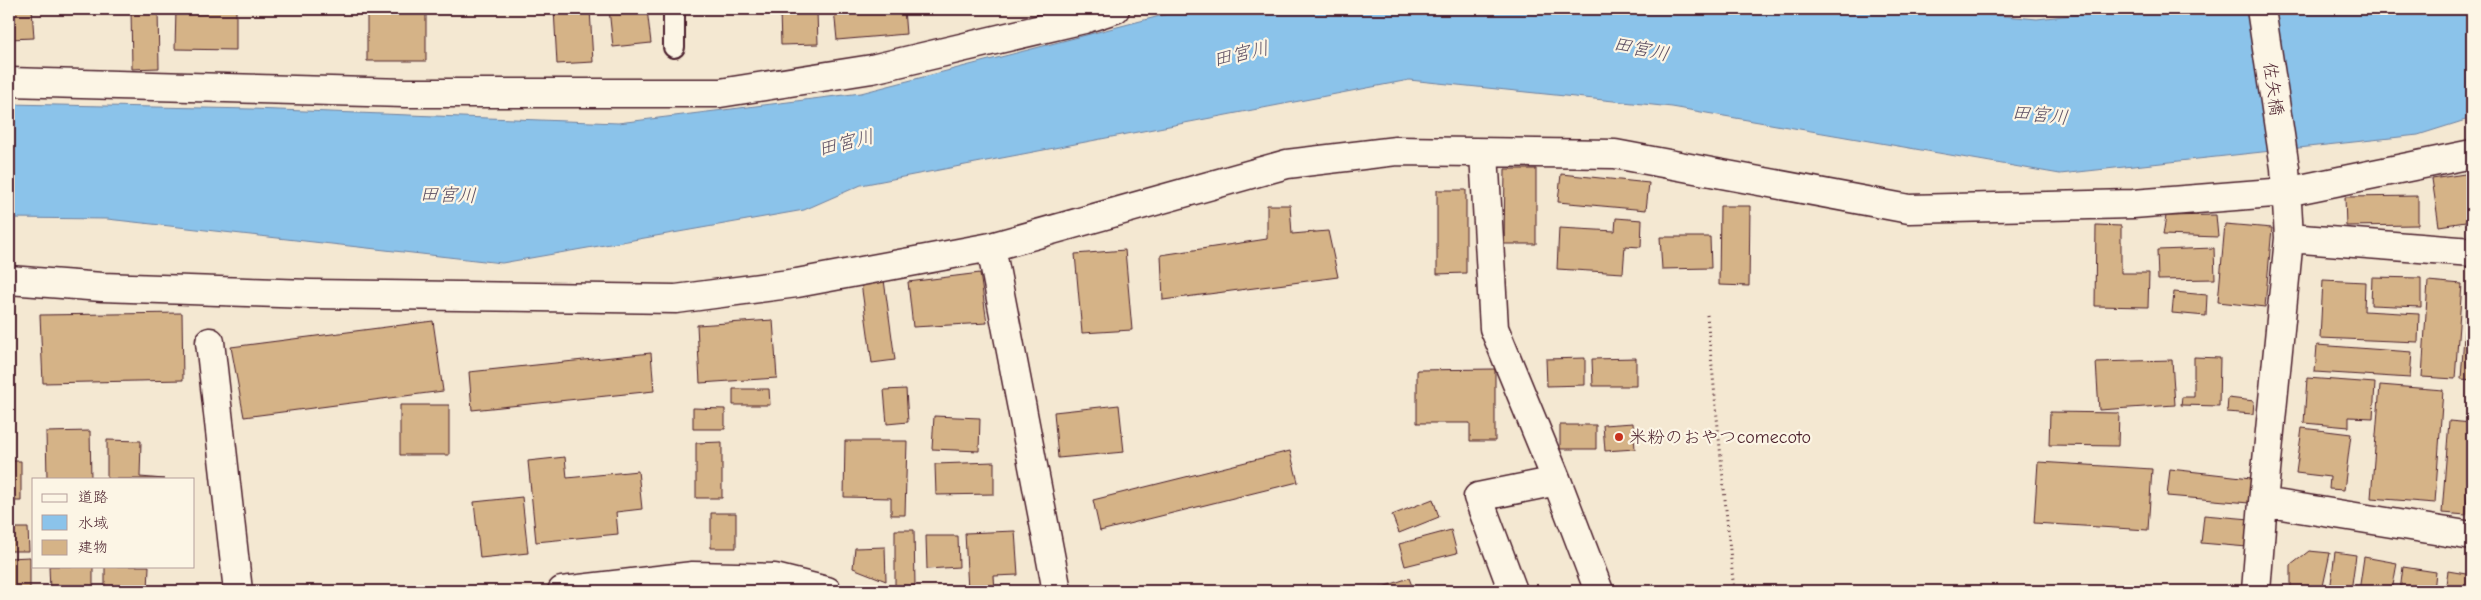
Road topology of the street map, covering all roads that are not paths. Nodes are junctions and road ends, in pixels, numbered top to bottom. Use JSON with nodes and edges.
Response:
{"nodes":[{"id":1,"x":674,"y":9,"type":"edge"},
{"id":2,"x":1115,"y":9,"type":"edge"},
{"id":3,"x":2261,"y":9,"type":"edge"},
{"id":4,"x":1083,"y":14,"type":"edge"},
{"id":5,"x":674,"y":47,"type":"dead end"},
{"id":6,"x":9,"y":82,"type":"edge"},
{"id":7,"x":1484,"y":153,"type":"junction"},
{"id":8,"x":2472,"y":154,"type":"edge"},
{"id":9,"x":2286,"y":180,"type":"junction"},
{"id":10,"x":2289,"y":238,"type":"junction"},
{"id":11,"x":991,"y":247,"type":"junction"},
{"id":12,"x":2472,"y":252,"type":"edge"},
{"id":13,"x":9,"y":280,"type":"edge"},
{"id":14,"x":210,"y":342,"type":"dead end"},
{"id":15,"x":1557,"y":481,"type":"junction"},
{"id":16,"x":2263,"y":502,"type":"junction"},
{"id":17,"x":2472,"y":536,"type":"edge"},
{"id":18,"x":238,"y":591,"type":"edge"},
{"id":19,"x":562,"y":591,"type":"edge"},
{"id":20,"x":827,"y":591,"type":"edge"},
{"id":21,"x":1057,"y":591,"type":"edge"},
{"id":22,"x":1513,"y":591,"type":"edge"},
{"id":23,"x":1599,"y":591,"type":"edge"},
{"id":24,"x":2256,"y":591,"type":"edge"}],
"edges":[{"from":1,"to":5,"type":"lane"},
{"from":2,"to":4,"type":"street"},
{"from":3,"to":9,"type":"street","name":"佐矢橋"},
{"from":4,"to":6,"type":"street"},
{"from":7,"to":9,"type":"street"},
{"from":7,"to":11,"type":"street"},
{"from":7,"to":15,"type":"street"},
{"from":8,"to":9,"type":"street"},
{"from":9,"to":10,"type":"street","name":"佐矢橋"},
{"from":10,"to":12,"type":"street"},
{"from":10,"to":16,"type":"street","name":"佐矢橋"},
{"from":11,"to":13,"type":"street"},
{"from":11,"to":21,"type":"street"},
{"from":14,"to":18,"type":"street"},
{"from":15,"to":22,"type":"street"},
{"from":15,"to":23,"type":"street"},
{"from":16,"to":17,"type":"street"},
{"from":16,"to":24,"type":"street","name":"佐矢橋"},
{"from":19,"to":20,"type":"street"}]}
